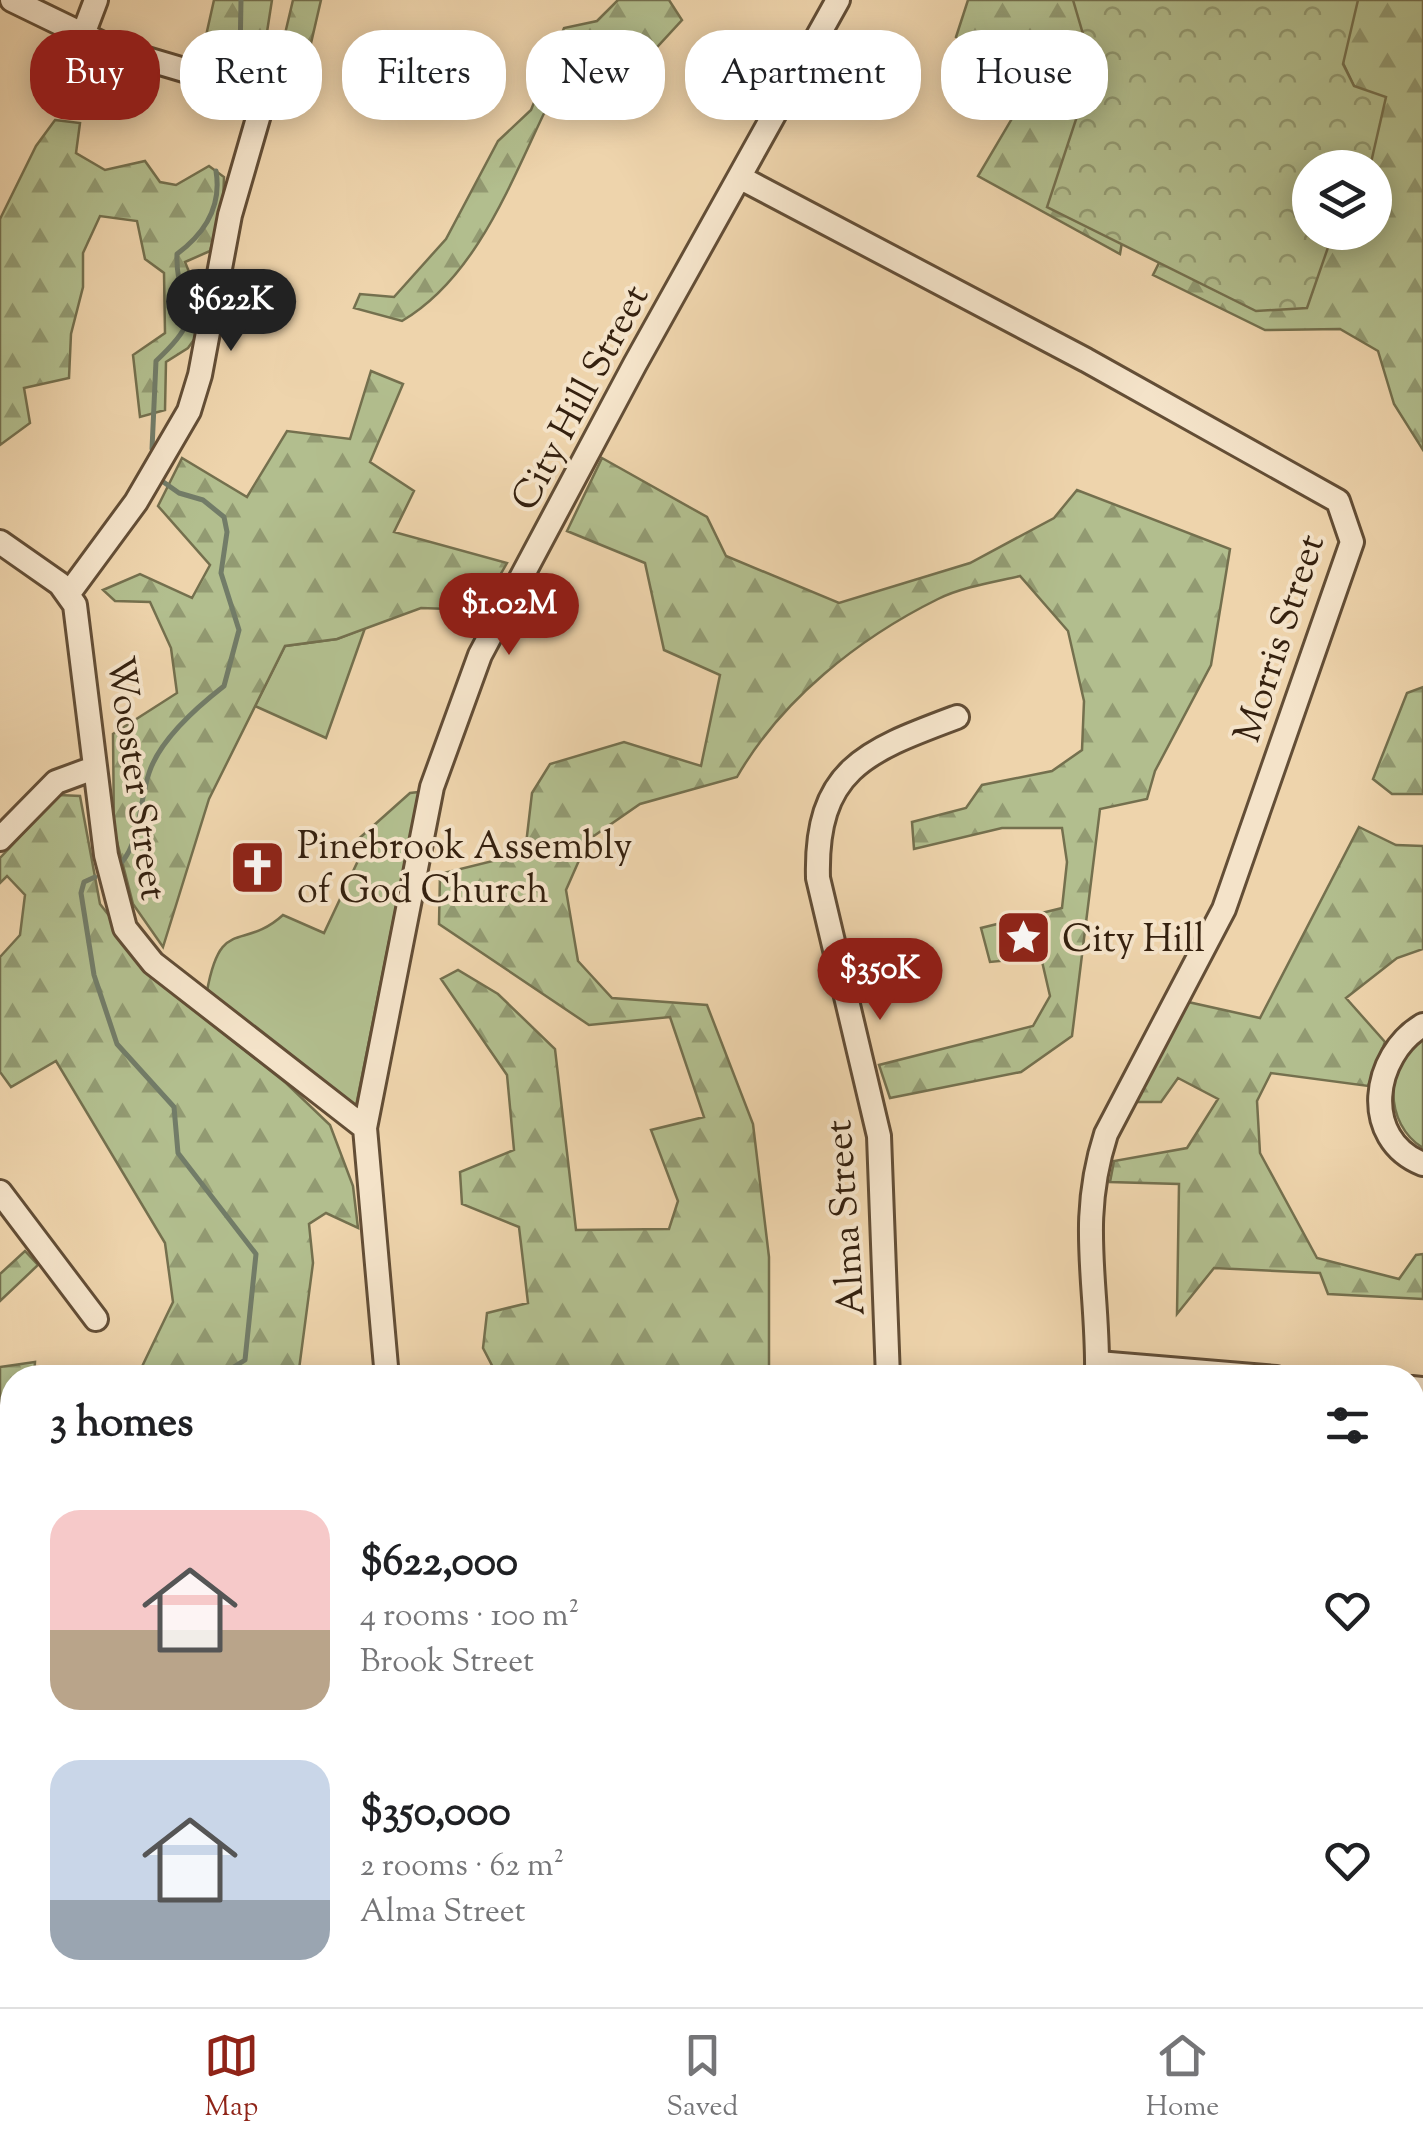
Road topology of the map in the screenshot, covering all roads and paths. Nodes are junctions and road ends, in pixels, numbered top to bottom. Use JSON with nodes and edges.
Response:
{"nodes":[{"id":1,"x":12,"y":0,"type":"edge"},
{"id":2,"x":96,"y":0,"type":"edge"},
{"id":3,"x":838,"y":0,"type":"edge"},
{"id":4,"x":67,"y":30,"type":"edge"},
{"id":5,"x":85,"y":30,"type":"edge"},
{"id":6,"x":257,"y":120,"type":"edge"},
{"id":7,"x":741,"y":178,"type":"junction"},
{"id":8,"x":0,"y":542,"type":"edge"},
{"id":9,"x":70,"y":594,"type":"junction"},
{"id":10,"x":956,"y":717,"type":"dead end"},
{"id":11,"x":94,"y":768,"type":"junction"},
{"id":12,"x":0,"y":839,"type":"edge"},
{"id":13,"x":1423,"y":1026,"type":"edge"},
{"id":14,"x":364,"y":1128,"type":"junction"},
{"id":15,"x":1423,"y":1164,"type":"edge"},
{"id":16,"x":0,"y":1192,"type":"edge"},
{"id":17,"x":96,"y":1319,"type":"dead end"},
{"id":18,"x":386,"y":1365,"type":"edge"},
{"id":19,"x":888,"y":1365,"type":"edge"},
{"id":20,"x":1097,"y":1365,"type":"edge"}],
"edges":[{"from":1,"to":4,"type":"street"},
{"from":2,"to":5,"type":"street"},
{"from":3,"to":7,"type":"street","name":"City Hill Street"},
{"from":6,"to":9,"type":"street"},
{"from":7,"to":14,"type":"street","name":"City Hill Street"},
{"from":7,"to":20,"type":"street","name":"Morris Street"},
{"from":8,"to":9,"type":"street"},
{"from":9,"to":11,"type":"street","name":"Wooster Street"},
{"from":10,"to":19,"type":"street","name":"Alma Street"},
{"from":11,"to":12,"type":"street"},
{"from":11,"to":14,"type":"street","name":"Wooster Street"},
{"from":13,"to":15,"type":"street"},
{"from":14,"to":18,"type":"street","name":"City Hill Street"},
{"from":16,"to":17,"type":"street"}]}
